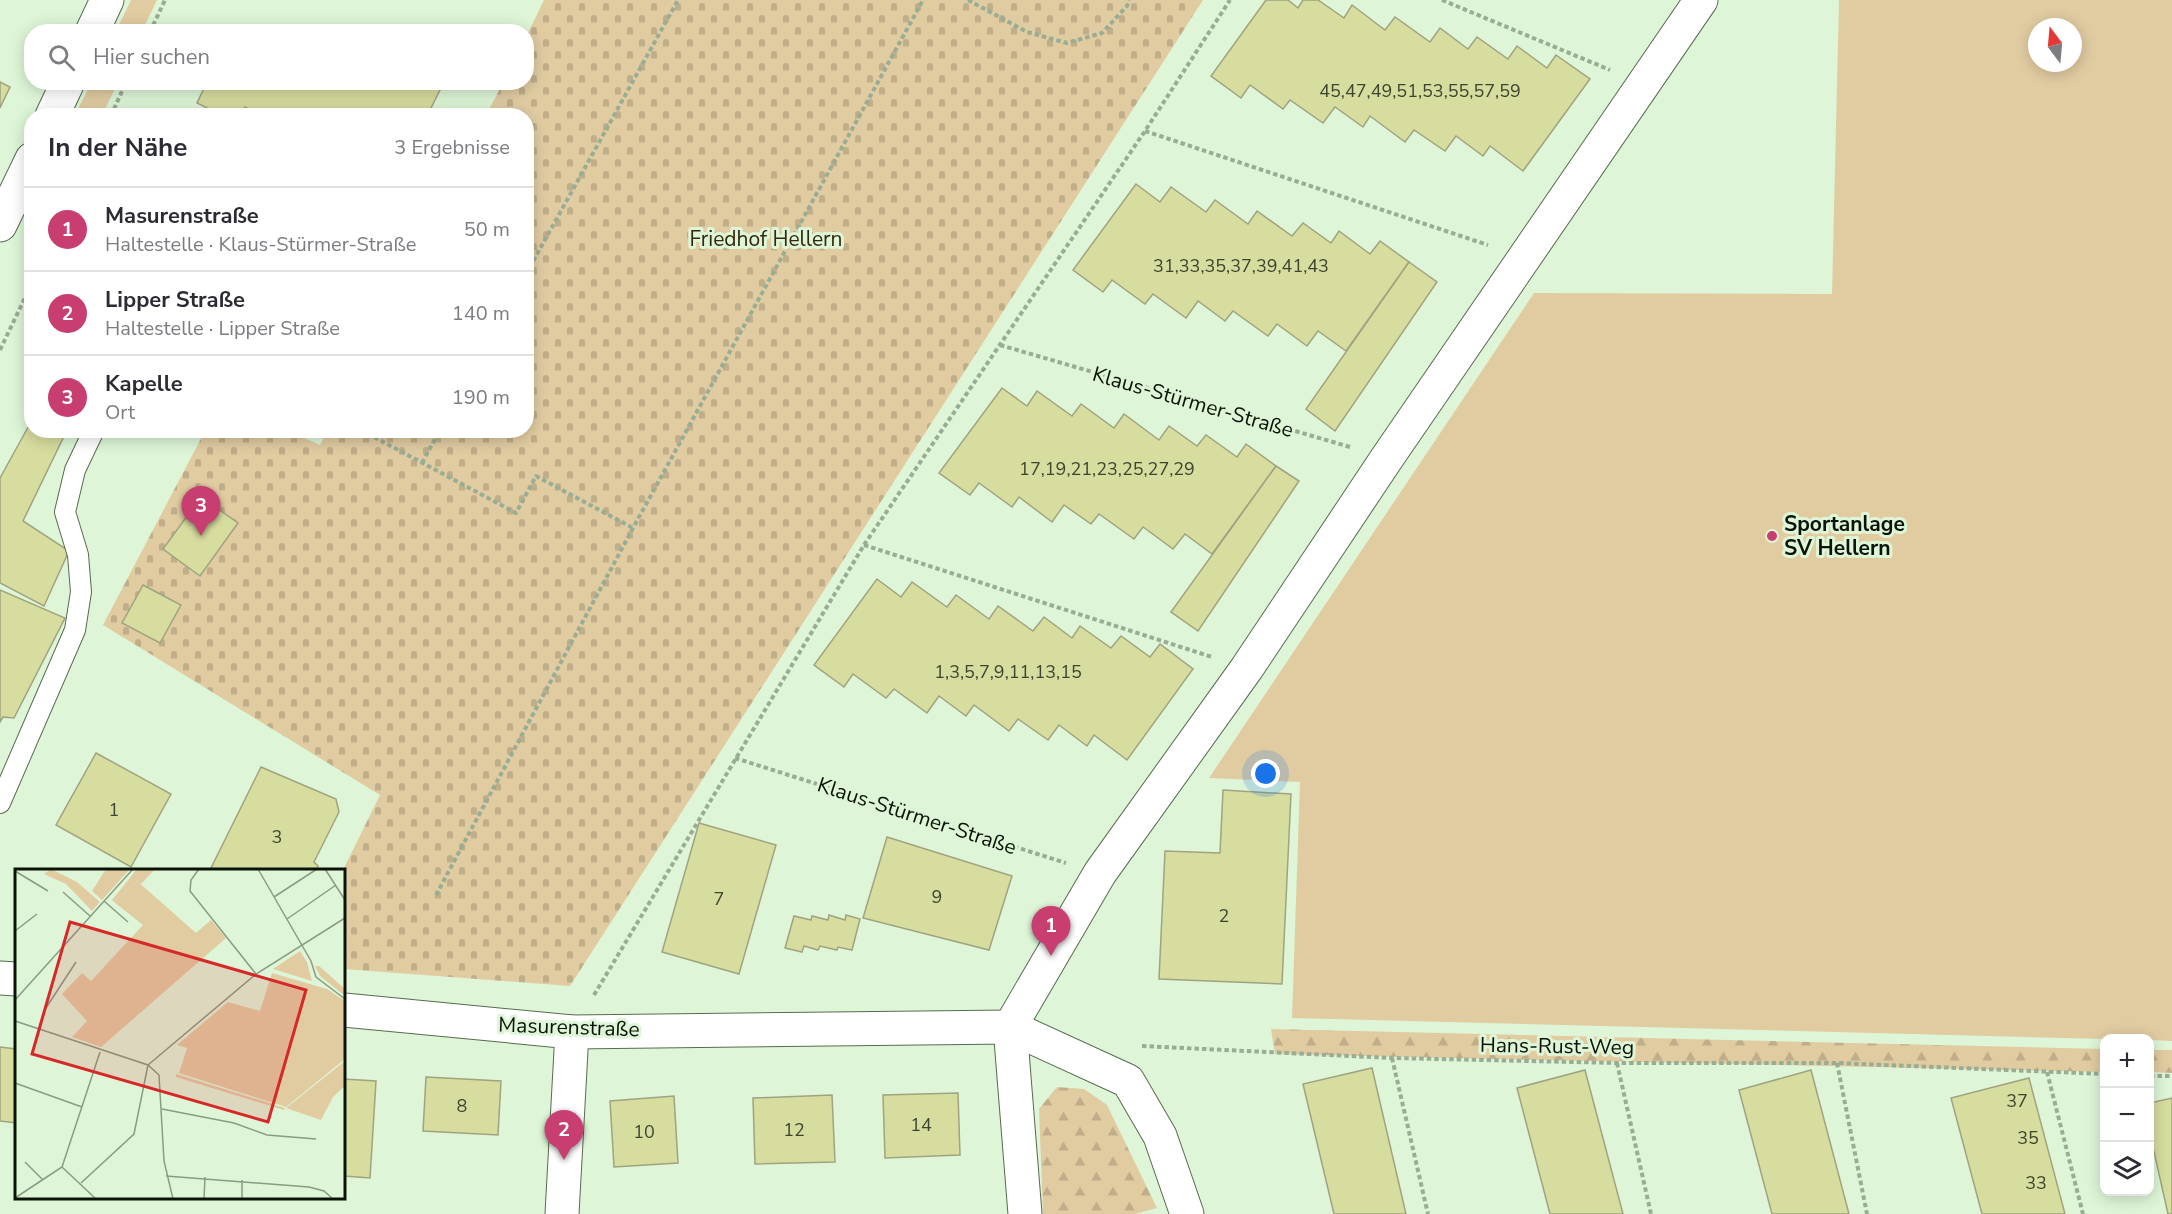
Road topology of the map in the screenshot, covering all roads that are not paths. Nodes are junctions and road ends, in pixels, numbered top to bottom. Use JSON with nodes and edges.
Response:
{"nodes":[{"id":1,"x":107,"y":0,"type":"edge"},
{"id":2,"x":1701,"y":0,"type":"edge"},
{"id":3,"x":96,"y":24,"type":"edge"},
{"id":4,"x":64,"y":90,"type":"edge"},
{"id":5,"x":56,"y":108,"type":"edge"},
{"id":6,"x":24,"y":176,"type":"edge"},
{"id":7,"x":0,"y":225,"type":"edge"},
{"id":8,"x":90,"y":438,"type":"edge"},
{"id":9,"x":0,"y":803,"type":"edge"},
{"id":10,"x":0,"y":978,"type":"edge"},
{"id":11,"x":15,"y":979,"type":"edge"},
{"id":12,"x":345,"y":1010,"type":"edge"},
{"id":13,"x":1011,"y":1027,"type":"junction"},
{"id":14,"x":572,"y":1032,"type":"junction"},
{"id":15,"x":562,"y":1214,"type":"edge"},
{"id":16,"x":1025,"y":1214,"type":"edge"},
{"id":17,"x":1187,"y":1214,"type":"edge"}],
"edges":[{"from":1,"to":3,"type":"street"},
{"from":2,"to":13,"type":"street"},
{"from":4,"to":5,"type":"street"},
{"from":6,"to":7,"type":"street"},
{"from":8,"to":9,"type":"lane"},
{"from":10,"to":11,"type":"street"},
{"from":12,"to":14,"type":"street","name":"Masurenstraße"},
{"from":13,"to":14,"type":"street","name":"Masurenstraße"},
{"from":13,"to":16,"type":"street"},
{"from":13,"to":17,"type":"street"},
{"from":14,"to":15,"type":"street"}]}
